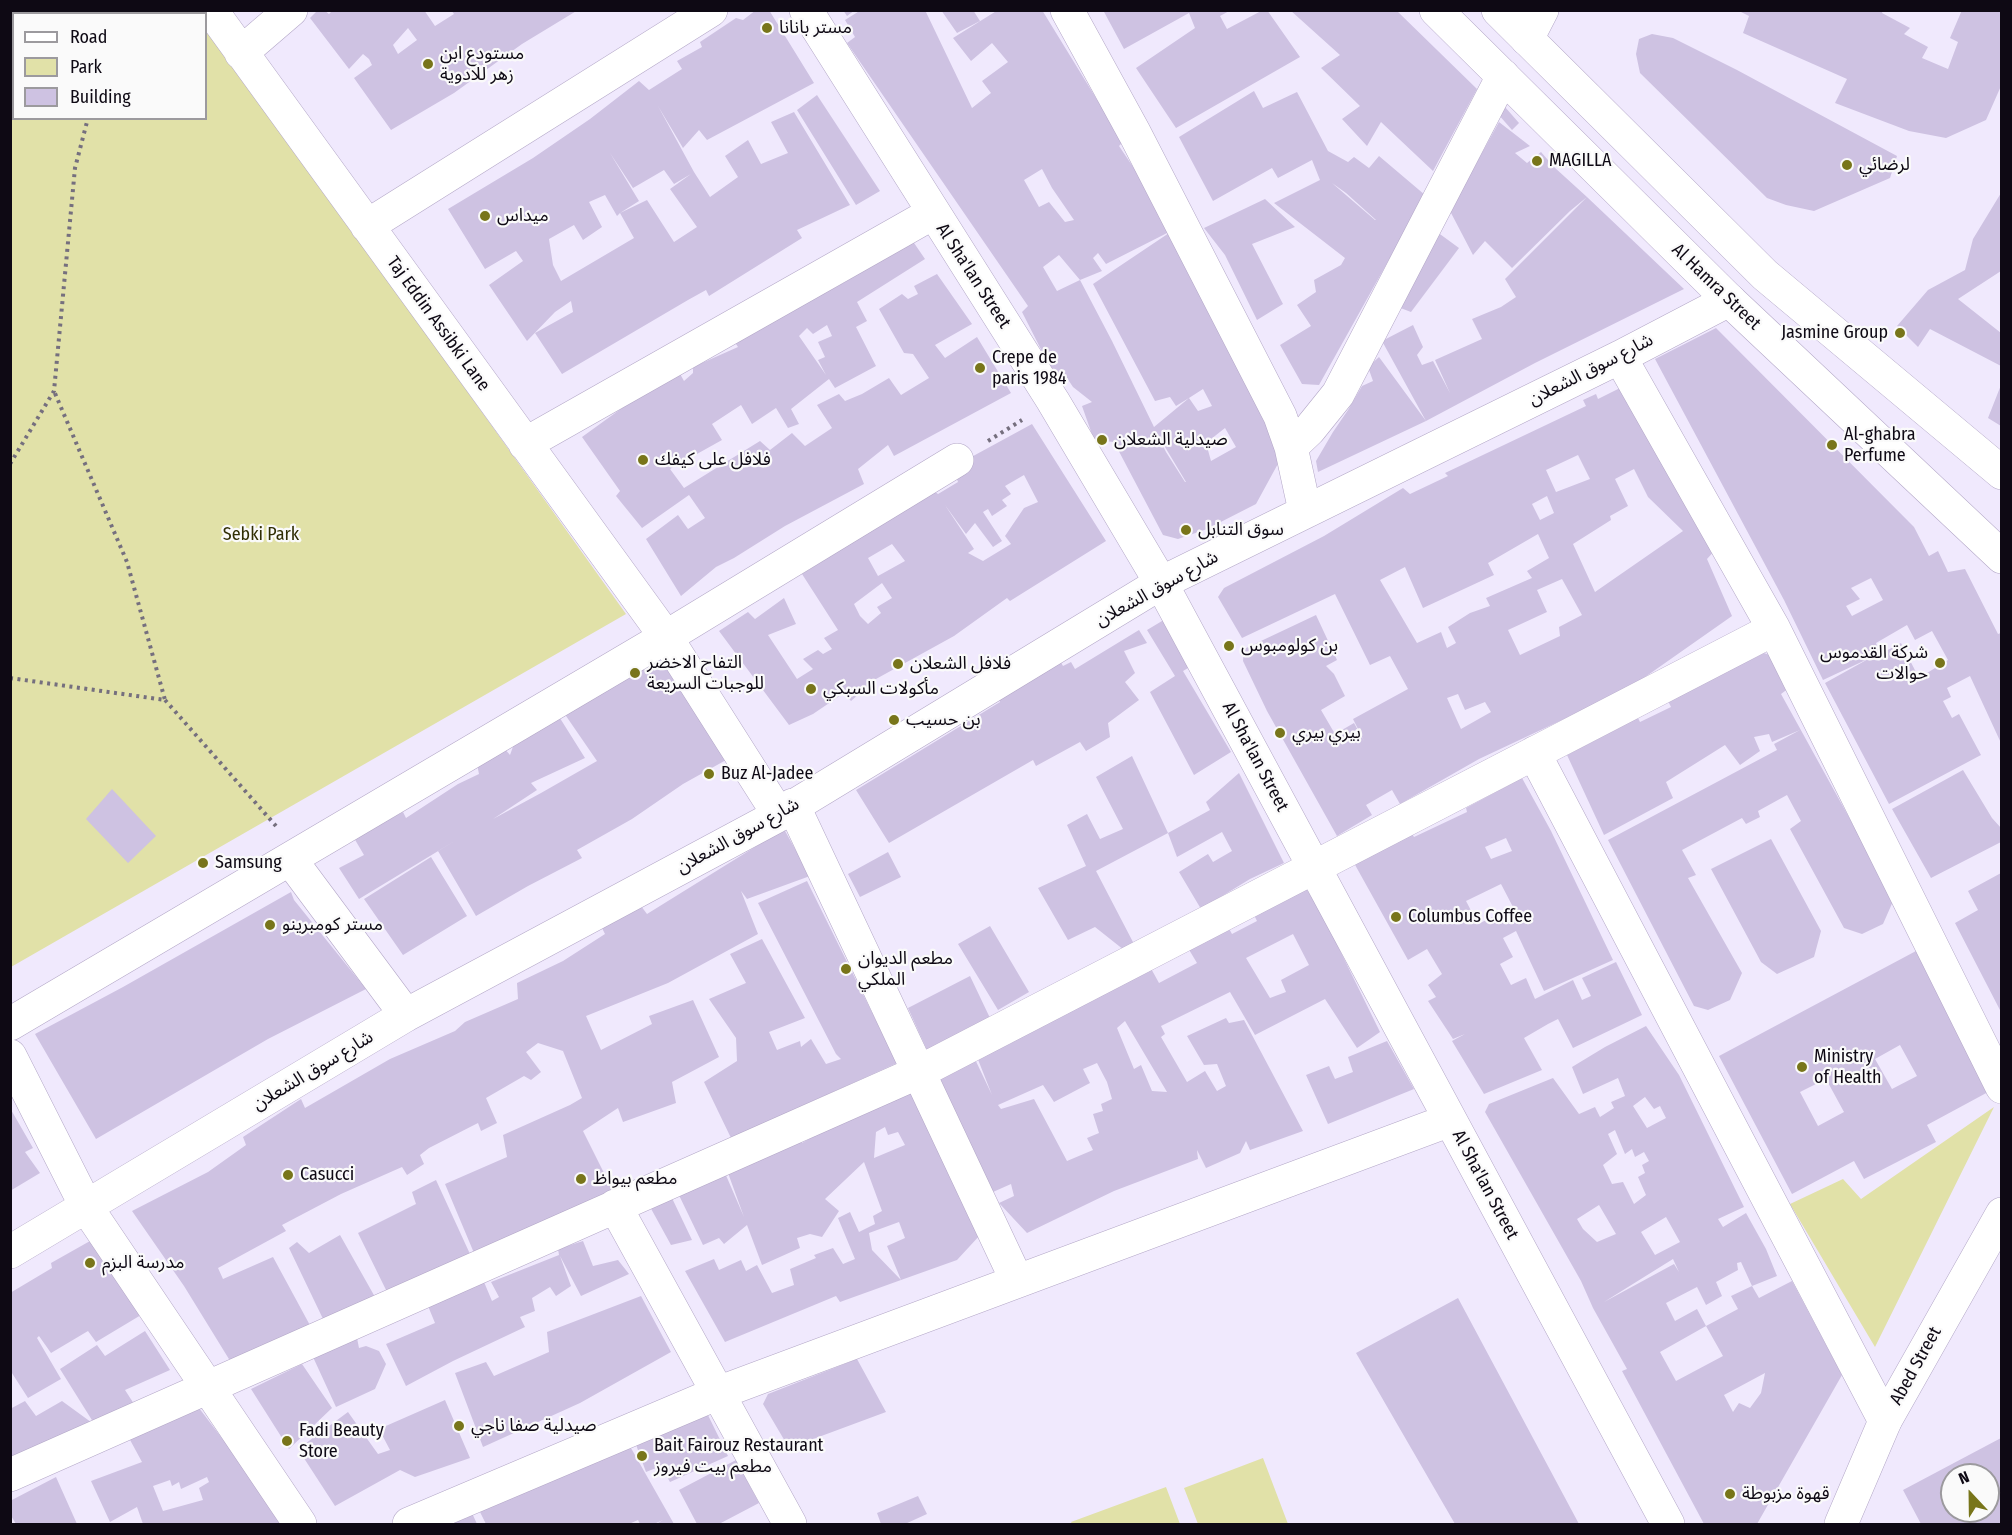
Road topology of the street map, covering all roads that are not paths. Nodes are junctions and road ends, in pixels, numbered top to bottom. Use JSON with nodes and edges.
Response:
{"nodes":[{"id":1,"x":211,"y":10,"type":"edge"},
{"id":2,"x":291,"y":10,"type":"edge"},
{"id":3,"x":711,"y":10,"type":"edge"},
{"id":4,"x":806,"y":10,"type":"edge"},
{"id":5,"x":1067,"y":10,"type":"edge"},
{"id":6,"x":1436,"y":10,"type":"edge"},
{"id":7,"x":1498,"y":10,"type":"edge"},
{"id":8,"x":1542,"y":10,"type":"edge"},
{"id":9,"x":1527,"y":39,"type":"junction"},
{"id":10,"x":242,"y":52,"type":"junction"},
{"id":11,"x":1503,"y":76,"type":"junction"},
{"id":12,"x":933,"y":213,"type":"junction"},
{"id":13,"x":367,"y":226,"type":"junction"},
{"id":14,"x":1729,"y":300,"type":"junction"},
{"id":15,"x":1620,"y":357,"type":"junction"},
{"id":16,"x":525,"y":444,"type":"junction"},
{"id":17,"x":1291,"y":447,"type":"junction"},
{"id":18,"x":957,"y":460,"type":"road end"},
{"id":19,"x":2001,"y":473,"type":"edge"},
{"id":20,"x":1305,"y":511,"type":"junction"},
{"id":21,"x":2001,"y":557,"type":"edge"},
{"id":22,"x":1161,"y":583,"type":"junction"},
{"id":23,"x":1774,"y":629,"type":"junction"},
{"id":24,"x":666,"y":637,"type":"junction"},
{"id":25,"x":1534,"y":753,"type":"junction"},
{"id":26,"x":786,"y":811,"type":"junction"},
{"id":27,"x":295,"y":856,"type":"junction"},
{"id":28,"x":1313,"y":866,"type":"junction"},
{"id":29,"x":406,"y":1015,"type":"junction"},
{"id":30,"x":10,"y":1024,"type":"edge"},
{"id":31,"x":10,"y":1056,"type":"edge"},
{"id":32,"x":919,"y":1072,"type":"junction"},
{"id":33,"x":2001,"y":1087,"type":"edge"},
{"id":34,"x":1450,"y":1119,"type":"junction"},
{"id":35,"x":615,"y":1206,"type":"junction"},
{"id":36,"x":87,"y":1208,"type":"junction"},
{"id":37,"x":2001,"y":1214,"type":"edge"},
{"id":38,"x":10,"y":1252,"type":"edge"},
{"id":39,"x":1017,"y":1281,"type":"junction"},
{"id":40,"x":208,"y":1388,"type":"junction"},
{"id":41,"x":718,"y":1393,"type":"junction"},
{"id":42,"x":1885,"y":1421,"type":"junction"},
{"id":43,"x":10,"y":1475,"type":"edge"},
{"id":44,"x":300,"y":1524,"type":"edge"},
{"id":45,"x":409,"y":1524,"type":"edge"},
{"id":46,"x":790,"y":1524,"type":"edge"},
{"id":47,"x":1668,"y":1524,"type":"edge"},
{"id":48,"x":1842,"y":1524,"type":"edge"}],
"edges":[{"from":1,"to":10,"type":"street","name":"Taj Eddin Assibki Lane"},
{"from":2,"to":10,"type":"street"},
{"from":3,"to":13,"type":"street"},
{"from":4,"to":12,"type":"street","name":"Al Sha'lan Street"},
{"from":5,"to":17,"type":"street"},
{"from":6,"to":11,"type":"street","name":"Al Hamra Street"},
{"from":7,"to":9,"type":"street"},
{"from":8,"to":9,"type":"street"},
{"from":9,"to":19,"type":"street"},
{"from":10,"to":13,"type":"street","name":"Taj Eddin Assibki Lane"},
{"from":11,"to":14,"type":"street","name":"Al Hamra Street"},
{"from":11,"to":17,"type":"street"},
{"from":12,"to":16,"type":"street"},
{"from":12,"to":22,"type":"street","name":"Al Sha'lan Street"},
{"from":13,"to":16,"type":"street","name":"Taj Eddin Assibki Lane"},
{"from":14,"to":15,"type":"street","name":"شارع سوق الشعلان"},
{"from":14,"to":21,"type":"street","name":"Al Hamra Street"},
{"from":15,"to":20,"type":"street","name":"شارع سوق الشعلان"},
{"from":15,"to":23,"type":"street"},
{"from":16,"to":24,"type":"street","name":"Taj Eddin Assibki Lane"},
{"from":17,"to":20,"type":"street"},
{"from":18,"to":24,"type":"street"},
{"from":20,"to":22,"type":"street","name":"شارع سوق الشعلان"},
{"from":22,"to":26,"type":"street","name":"شارع سوق الشعلان"},
{"from":22,"to":28,"type":"street","name":"Al Sha'lan Street"},
{"from":23,"to":25,"type":"street"},
{"from":23,"to":33,"type":"street"},
{"from":24,"to":26,"type":"street","name":"Taj Eddin Assibki Lane"},
{"from":24,"to":27,"type":"street"},
{"from":25,"to":28,"type":"street"},
{"from":25,"to":42,"type":"street"},
{"from":26,"to":29,"type":"street","name":"شارع سوق الشعلان"},
{"from":26,"to":32,"type":"street","name":"Taj Eddin Assibki Lane"},
{"from":27,"to":29,"type":"street"},
{"from":27,"to":30,"type":"street"},
{"from":28,"to":32,"type":"street"},
{"from":28,"to":34,"type":"street","name":"Al Sha'lan Street"},
{"from":29,"to":36,"type":"street","name":"شارع سوق الشعلان"},
{"from":31,"to":36,"type":"street"},
{"from":32,"to":35,"type":"street"},
{"from":32,"to":39,"type":"street","name":"Taj Eddin Assibki Lane"},
{"from":34,"to":39,"type":"street"},
{"from":34,"to":47,"type":"street","name":"Al Sha'lan Street"},
{"from":35,"to":40,"type":"street"},
{"from":35,"to":41,"type":"street"},
{"from":36,"to":38,"type":"street","name":"شارع سوق الشعلان"},
{"from":36,"to":40,"type":"street"},
{"from":37,"to":42,"type":"street","name":"Abed Street"},
{"from":39,"to":41,"type":"street"},
{"from":40,"to":43,"type":"street"},
{"from":40,"to":44,"type":"street"},
{"from":41,"to":45,"type":"street"},
{"from":41,"to":46,"type":"street"},
{"from":42,"to":48,"type":"street","name":"Abed Street"}]}
